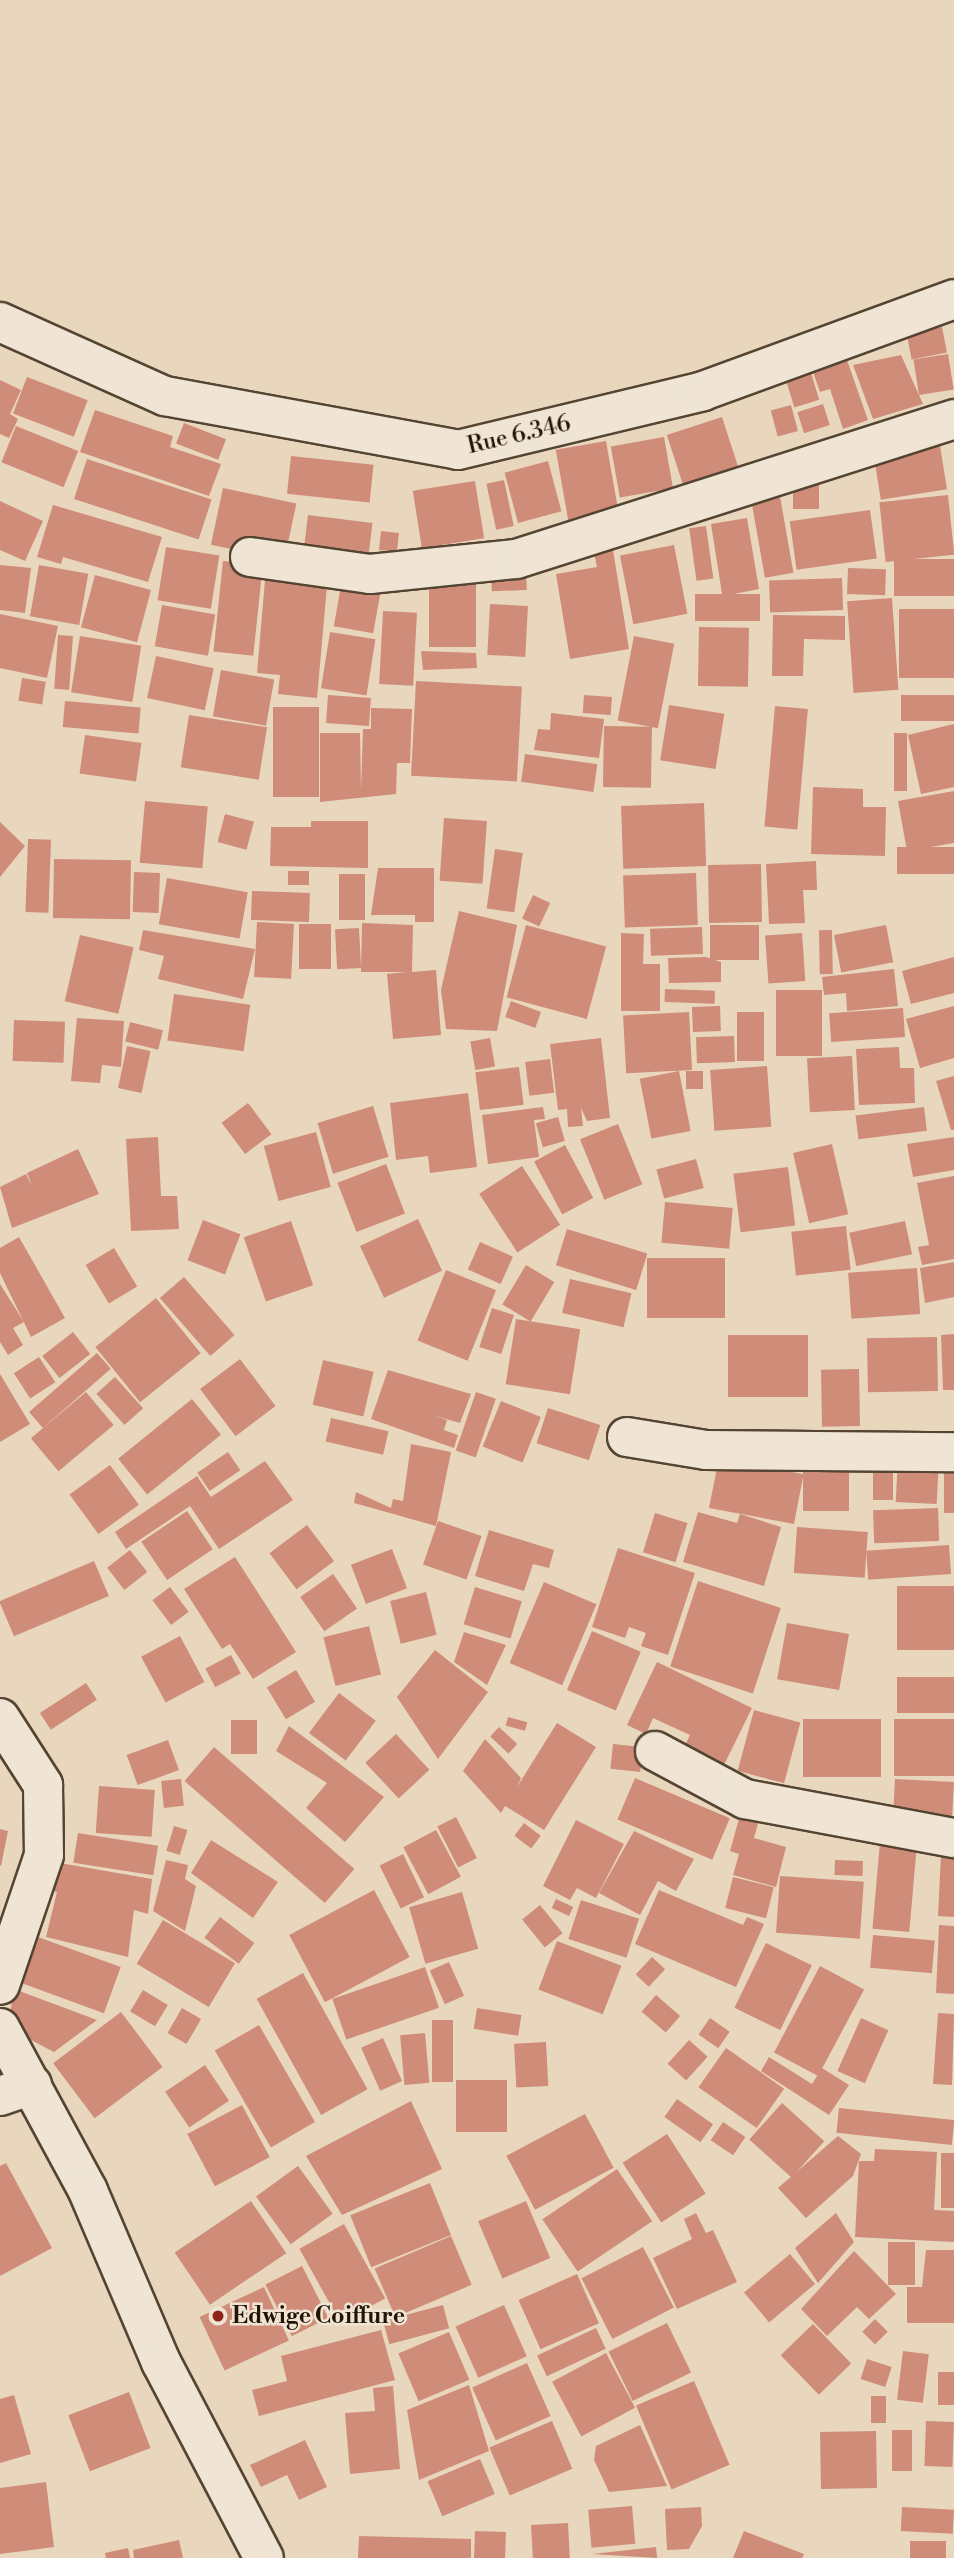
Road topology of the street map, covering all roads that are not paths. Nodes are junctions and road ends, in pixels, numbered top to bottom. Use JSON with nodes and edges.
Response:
{"nodes":[{"id":1,"x":954,"y":299,"type":"edge"},
{"id":2,"x":0,"y":322,"type":"edge"},
{"id":3,"x":954,"y":419,"type":"edge"},
{"id":4,"x":250,"y":557,"type":"dead end"},
{"id":5,"x":627,"y":1437,"type":"dead end"},
{"id":6,"x":954,"y":1452,"type":"edge"},
{"id":7,"x":0,"y":1718,"type":"edge"},
{"id":8,"x":655,"y":1751,"type":"dead end"},
{"id":9,"x":954,"y":1838,"type":"edge"},
{"id":10,"x":0,"y":1985,"type":"edge"},
{"id":11,"x":0,"y":2028,"type":"edge"},
{"id":12,"x":16,"y":2090,"type":"edge"},
{"id":13,"x":264,"y":2558,"type":"edge"}],
"edges":[{"from":1,"to":2,"type":"street","name":"Rue 6.346"},
{"from":3,"to":4,"type":"street"},
{"from":5,"to":6,"type":"street"},
{"from":7,"to":10,"type":"street"},
{"from":8,"to":9,"type":"street"},
{"from":11,"to":12,"type":"street"},
{"from":12,"to":13,"type":"street"}]}
